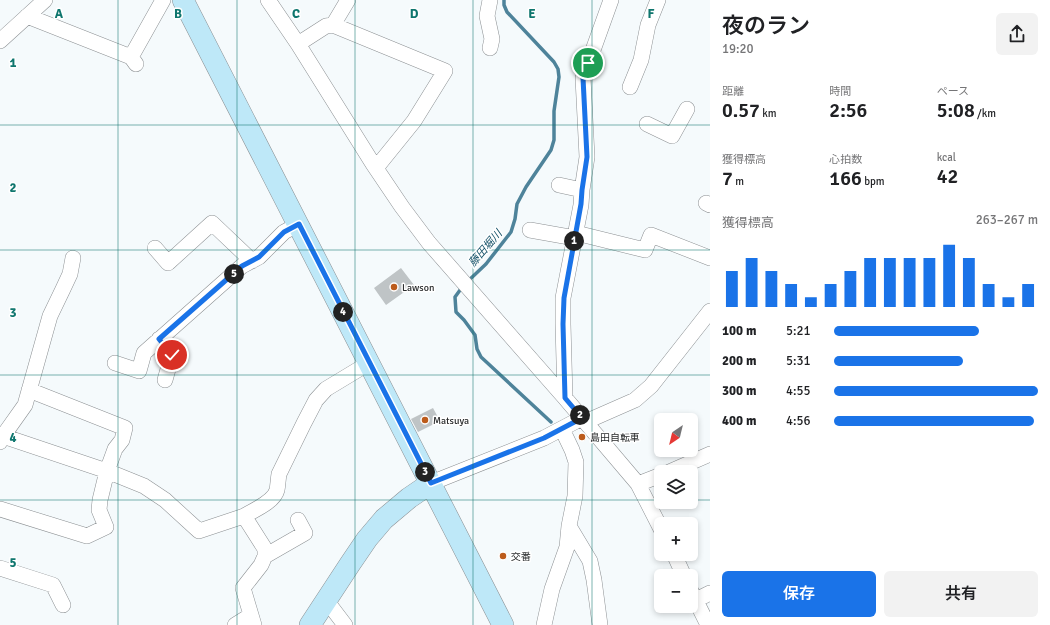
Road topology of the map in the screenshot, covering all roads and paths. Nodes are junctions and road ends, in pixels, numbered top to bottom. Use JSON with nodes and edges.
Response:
{"nodes":[{"id":1,"x":45,"y":0,"type":"edge"},
{"id":2,"x":163,"y":0,"type":"edge"},
{"id":3,"x":183,"y":0,"type":"edge"},
{"id":4,"x":268,"y":0,"type":"edge"},
{"id":5,"x":348,"y":0,"type":"edge"},
{"id":6,"x":490,"y":0,"type":"edge"},
{"id":7,"x":611,"y":0,"type":"edge"},
{"id":8,"x":658,"y":0,"type":"edge"},
{"id":9,"x":27,"y":16,"type":"junction"},
{"id":10,"x":333,"y":25,"type":"junction"},
{"id":11,"x":0,"y":41,"type":"edge"},
{"id":12,"x":298,"y":44,"type":"junction"},
{"id":13,"x":490,"y":48,"type":"dead end"},
{"id":14,"x":630,"y":87,"type":"dead end"},
{"id":15,"x":687,"y":109,"type":"dead end"},
{"id":16,"x":647,"y":124,"type":"dead end"},
{"id":17,"x":376,"y":168,"type":"junction"},
{"id":18,"x":558,"y":185,"type":"dead end"},
{"id":19,"x":582,"y":190,"type":"junction"},
{"id":20,"x":299,"y":224,"type":"junction"},
{"id":21,"x":530,"y":230,"type":"dead end"},
{"id":22,"x":575,"y":236,"type":"junction"},
{"id":23,"x":155,"y":248,"type":"dead end"},
{"id":24,"x":73,"y":258,"type":"dead end"},
{"id":25,"x":710,"y":258,"type":"edge"},
{"id":26,"x":252,"y":260,"type":"junction"},
{"id":27,"x":710,"y":311,"type":"edge"},
{"id":28,"x":159,"y":339,"type":"junction"},
{"id":29,"x":115,"y":363,"type":"dead end"},
{"id":30,"x":369,"y":363,"type":"junction"},
{"id":31,"x":164,"y":380,"type":"dead end"},
{"id":32,"x":29,"y":390,"type":"junction"},
{"id":33,"x":565,"y":398,"type":"junction"},
{"id":34,"x":584,"y":420,"type":"junction"},
{"id":35,"x":562,"y":429,"type":"junction"},
{"id":36,"x":1,"y":438,"type":"edge"},
{"id":37,"x":710,"y":454,"type":"edge"},
{"id":38,"x":685,"y":465,"type":"edge"},
{"id":39,"x":107,"y":471,"type":"junction"},
{"id":40,"x":654,"y":478,"type":"edge"},
{"id":41,"x":431,"y":483,"type":"junction"},
{"id":42,"x":638,"y":484,"type":"junction"},
{"id":43,"x":0,"y":509,"type":"edge"},
{"id":44,"x":244,"y":516,"type":"junction"},
{"id":45,"x":655,"y":517,"type":"edge"},
{"id":46,"x":298,"y":520,"type":"dead end"},
{"id":47,"x":569,"y":526,"type":"junction"},
{"id":48,"x":265,"y":556,"type":"junction"},
{"id":49,"x":0,"y":568,"type":"edge"},
{"id":50,"x":710,"y":593,"type":"edge"},
{"id":51,"x":698,"y":595,"type":"edge"},
{"id":52,"x":326,"y":600,"type":"junction"},
{"id":53,"x":63,"y":606,"type":"dead end"},
{"id":54,"x":698,"y":606,"type":"edge"},
{"id":55,"x":253,"y":620,"type":"edge"},
{"id":56,"x":235,"y":625,"type":"edge"},
{"id":57,"x":310,"y":625,"type":"edge"},
{"id":58,"x":345,"y":625,"type":"edge"},
{"id":59,"x":503,"y":625,"type":"edge"},
{"id":60,"x":544,"y":625,"type":"edge"},
{"id":61,"x":600,"y":625,"type":"edge"},
{"id":62,"x":708,"y":625,"type":"edge"}],
"edges":[{"from":1,"to":9,"type":"street"},
{"from":2,"to":9,"type":"street"},
{"from":3,"to":20,"type":"street"},
{"from":4,"to":12,"type":"street"},
{"from":5,"to":10,"type":"street"},
{"from":6,"to":13,"type":"street"},
{"from":7,"to":19,"type":"street"},
{"from":8,"to":14,"type":"street"},
{"from":9,"to":11,"type":"street"},
{"from":10,"to":12,"type":"street"},
{"from":10,"to":17,"type":"street"},
{"from":12,"to":17,"type":"street"},
{"from":15,"to":16,"type":"street"},
{"from":17,"to":33,"type":"street"},
{"from":18,"to":19,"type":"street"},
{"from":19,"to":22,"type":"street"},
{"from":20,"to":26,"type":"street"},
{"from":20,"to":30,"type":"street"},
{"from":21,"to":22,"type":"street"},
{"from":22,"to":25,"type":"street"},
{"from":22,"to":33,"type":"street"},
{"from":23,"to":26,"type":"street"},
{"from":24,"to":32,"type":"street"},
{"from":26,"to":28,"type":"street"},
{"from":27,"to":34,"type":"street"},
{"from":28,"to":29,"type":"street"},
{"from":28,"to":31,"type":"street"},
{"from":30,"to":41,"type":"street"},
{"from":30,"to":44,"type":"street"},
{"from":32,"to":36,"type":"street"},
{"from":32,"to":39,"type":"street"},
{"from":33,"to":34,"type":"street"},
{"from":34,"to":35,"type":"street"},
{"from":34,"to":42,"type":"street"},
{"from":35,"to":41,"type":"street"},
{"from":35,"to":47,"type":"street"},
{"from":36,"to":39,"type":"street"},
{"from":37,"to":38,"type":"street"},
{"from":39,"to":43,"type":"street"},
{"from":39,"to":44,"type":"street"},
{"from":40,"to":42,"type":"street"},
{"from":41,"to":52,"type":"street"},
{"from":41,"to":59,"type":"street"},
{"from":42,"to":45,"type":"street"},
{"from":44,"to":48,"type":"street"},
{"from":46,"to":48,"type":"street"},
{"from":47,"to":60,"type":"street"},
{"from":47,"to":61,"type":"street"},
{"from":48,"to":55,"type":"street"},
{"from":49,"to":53,"type":"street"},
{"from":50,"to":51,"type":"street"},
{"from":52,"to":57,"type":"street"},
{"from":52,"to":58,"type":"street"},
{"from":54,"to":62,"type":"street"},
{"from":55,"to":56,"type":"street"}]}
